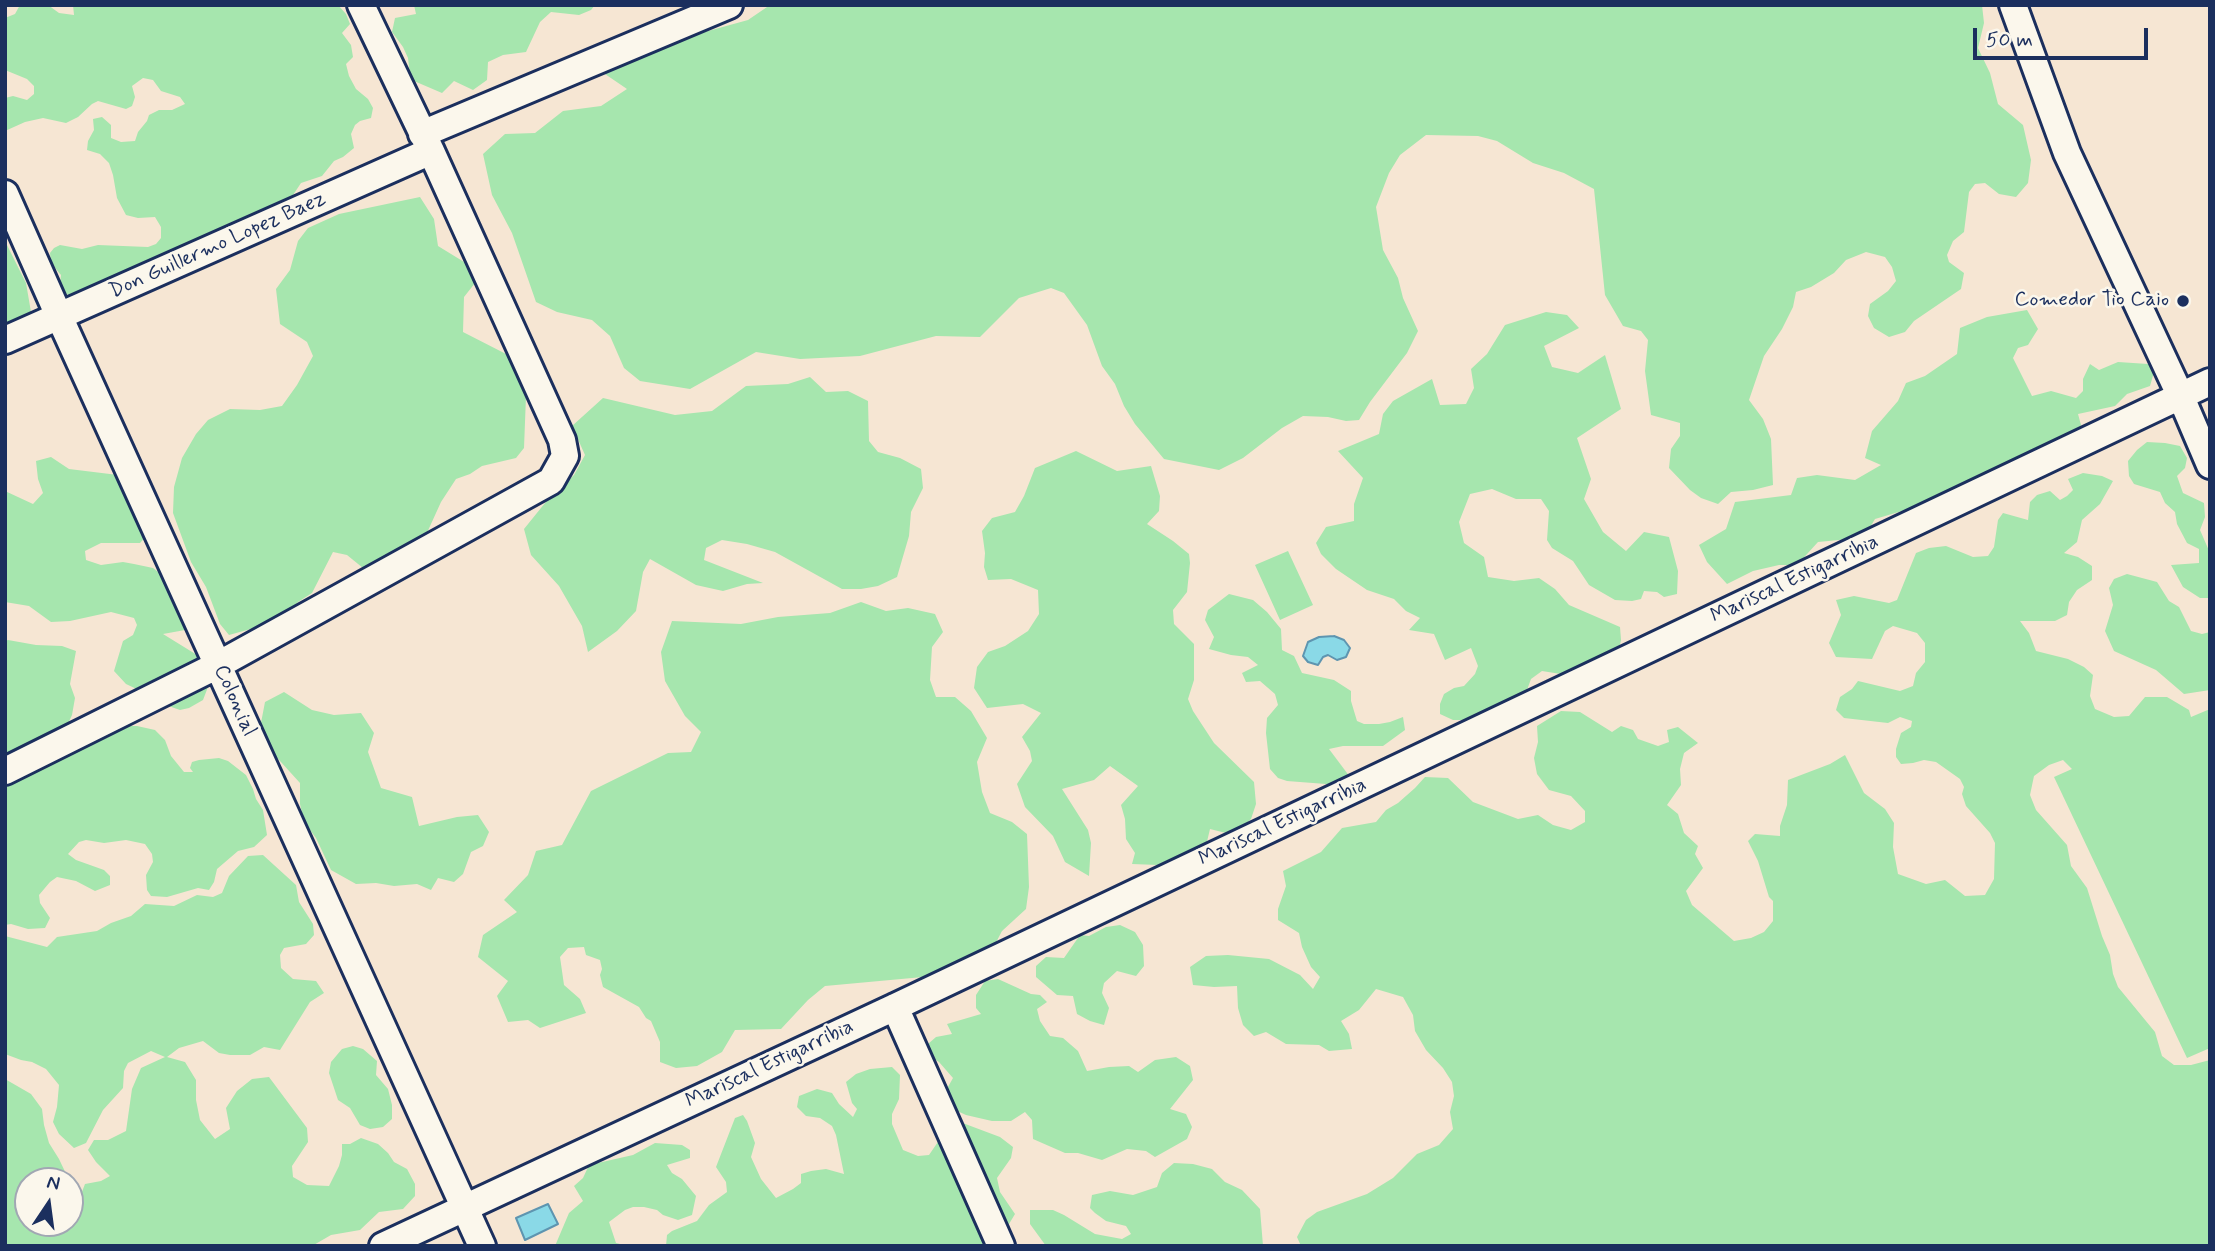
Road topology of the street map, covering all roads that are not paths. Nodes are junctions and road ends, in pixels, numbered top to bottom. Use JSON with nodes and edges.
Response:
{"nodes":[{"id":1,"x":361,"y":5,"type":"edge"},
{"id":2,"x":729,"y":5,"type":"edge"},
{"id":3,"x":2013,"y":5,"type":"edge"},
{"id":4,"x":426,"y":142,"type":"junction"},
{"id":5,"x":5,"y":194,"type":"edge"},
{"id":6,"x":59,"y":316,"type":"junction"},
{"id":7,"x":5,"y":340,"type":"edge"},
{"id":8,"x":2210,"y":382,"type":"edge"},
{"id":9,"x":2181,"y":397,"type":"junction"},
{"id":10,"x":2210,"y":465,"type":"edge"},
{"id":11,"x":218,"y":665,"type":"junction"},
{"id":12,"x":5,"y":771,"type":"edge"},
{"id":13,"x":895,"y":1007,"type":"junction"},
{"id":14,"x":464,"y":1207,"type":"junction"},
{"id":15,"x":383,"y":1246,"type":"edge"},
{"id":16,"x":482,"y":1246,"type":"edge"},
{"id":17,"x":1001,"y":1246,"type":"edge"}],
"edges":[{"from":1,"to":4,"type":"street"},
{"from":2,"to":4,"type":"street","name":"Don Guillermo Lopez Baez"},
{"from":3,"to":9,"type":"street"},
{"from":4,"to":6,"type":"street","name":"Don Guillermo Lopez Baez"},
{"from":4,"to":11,"type":"street"},
{"from":5,"to":6,"type":"street","name":"Colonial"},
{"from":6,"to":7,"type":"street","name":"Don Guillermo Lopez Baez"},
{"from":6,"to":11,"type":"street","name":"Colonial"},
{"from":8,"to":9,"type":"street","name":"Mariscal Estigarribia"},
{"from":9,"to":10,"type":"street"},
{"from":9,"to":13,"type":"street","name":"Mariscal Estigarribia"},
{"from":11,"to":12,"type":"street"},
{"from":11,"to":14,"type":"street","name":"Colonial"},
{"from":13,"to":14,"type":"street","name":"Mariscal Estigarribia"},
{"from":13,"to":17,"type":"street"},
{"from":14,"to":15,"type":"street","name":"Mariscal Estigarribia"},
{"from":14,"to":16,"type":"street","name":"Colonial"}]}
